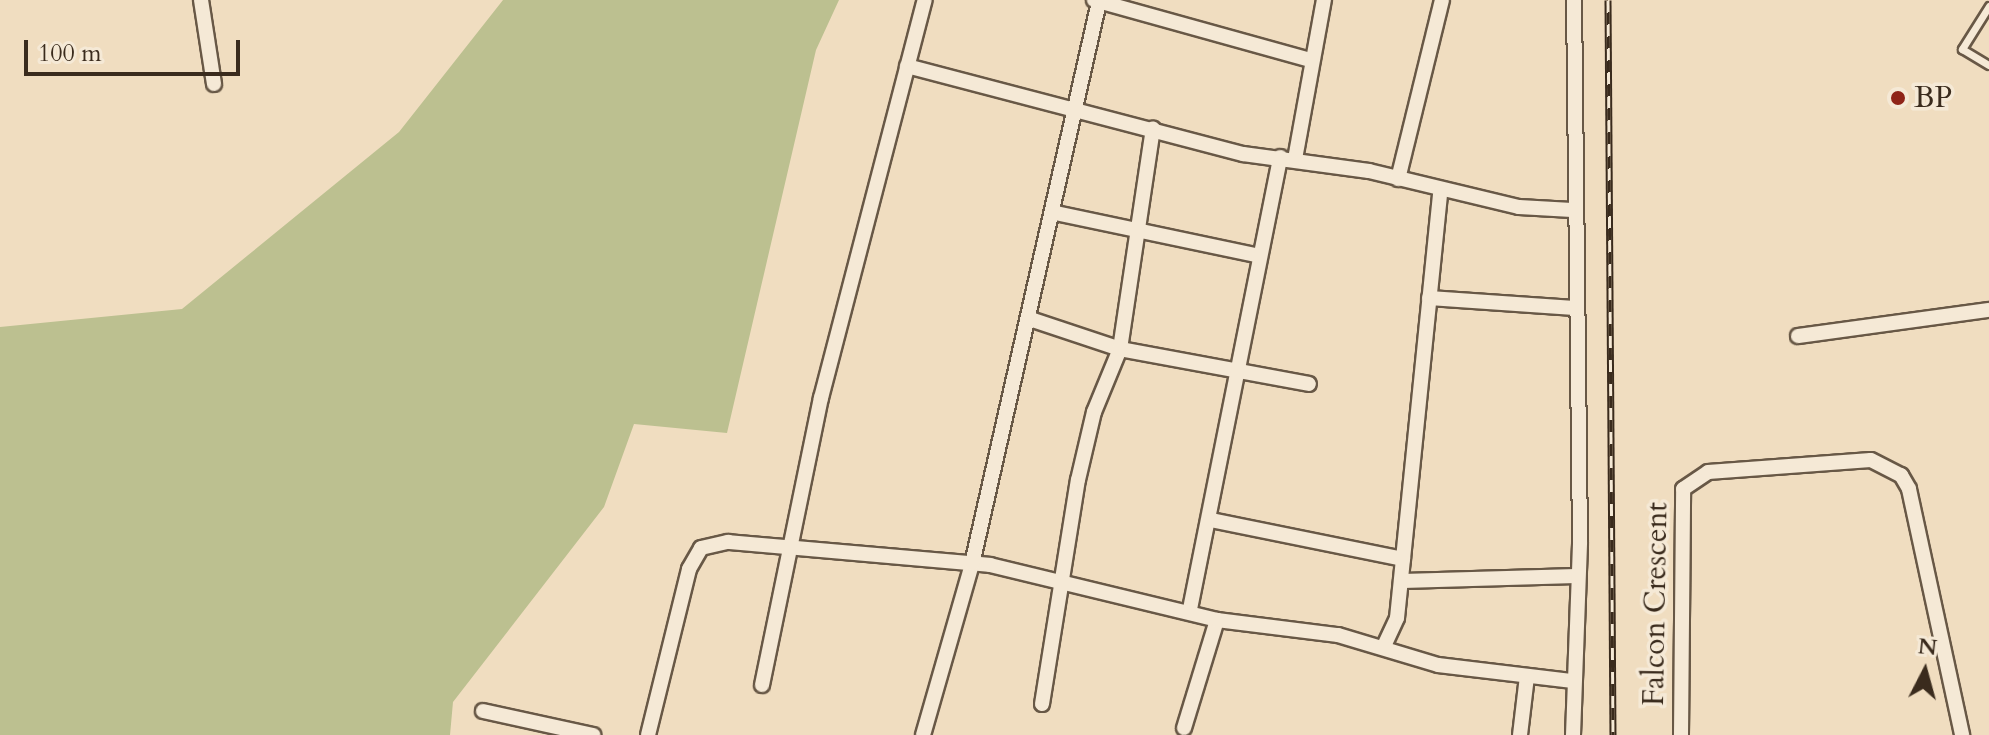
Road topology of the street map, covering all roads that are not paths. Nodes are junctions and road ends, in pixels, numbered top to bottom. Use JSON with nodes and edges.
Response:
{"nodes":[{"id":1,"x":201,"y":0,"type":"edge"},
{"id":2,"x":925,"y":0,"type":"edge"},
{"id":3,"x":1324,"y":0,"type":"edge"},
{"id":4,"x":1442,"y":0,"type":"edge"},
{"id":5,"x":1574,"y":0,"type":"edge"},
{"id":6,"x":1096,"y":1,"type":"edge"},
{"id":7,"x":1117,"y":3,"type":"edge"},
{"id":8,"x":1989,"y":6,"type":"edge"},
{"id":9,"x":1310,"y":60,"type":"junction"},
{"id":10,"x":1989,"y":65,"type":"edge"},
{"id":11,"x":907,"y":66,"type":"junction"},
{"id":12,"x":214,"y":84,"type":"dead end"},
{"id":13,"x":1079,"y":107,"type":"junction"},
{"id":14,"x":1153,"y":128,"type":"junction"},
{"id":15,"x":1288,"y":158,"type":"junction"},
{"id":16,"x":1398,"y":179,"type":"junction"},
{"id":17,"x":1440,"y":191,"type":"junction"},
{"id":18,"x":1572,"y":210,"type":"junction"},
{"id":19,"x":1056,"y":213,"type":"junction"},
{"id":20,"x":1138,"y":231,"type":"junction"},
{"id":21,"x":1256,"y":255,"type":"junction"},
{"id":22,"x":1429,"y":298,"type":"junction"},
{"id":23,"x":1575,"y":308,"type":"junction"},
{"id":24,"x":1989,"y":310,"type":"edge"},
{"id":25,"x":1030,"y":319,"type":"junction"},
{"id":26,"x":1798,"y":336,"type":"dead end"},
{"id":27,"x":1120,"y":349,"type":"junction"},
{"id":28,"x":1235,"y":370,"type":"junction"},
{"id":29,"x":1309,"y":384,"type":"dead end"},
{"id":30,"x":1211,"y":520,"type":"junction"},
{"id":31,"x":793,"y":550,"type":"junction"},
{"id":32,"x":1403,"y":559,"type":"junction"},
{"id":33,"x":972,"y":564,"type":"junction"},
{"id":34,"x":1578,"y":576,"type":"junction"},
{"id":35,"x":1063,"y":579,"type":"junction"},
{"id":36,"x":1401,"y":581,"type":"junction"},
{"id":37,"x":1190,"y":609,"type":"junction"},
{"id":38,"x":1217,"y":620,"type":"junction"},
{"id":39,"x":1384,"y":646,"type":"junction"},
{"id":40,"x":1527,"y":676,"type":"junction"},
{"id":41,"x":1573,"y":681,"type":"junction"},
{"id":42,"x":762,"y":685,"type":"dead end"},
{"id":43,"x":1042,"y":704,"type":"dead end"},
{"id":44,"x":483,"y":711,"type":"dead end"},
{"id":45,"x":1184,"y":728,"type":"dead end"},
{"id":46,"x":551,"y":732,"type":"edge"},
{"id":47,"x":593,"y":735,"type":"edge"},
{"id":48,"x":648,"y":735,"type":"edge"},
{"id":49,"x":923,"y":735,"type":"edge"},
{"id":50,"x":1520,"y":735,"type":"edge"},
{"id":51,"x":1573,"y":735,"type":"edge"},
{"id":52,"x":1681,"y":735,"type":"edge"},
{"id":53,"x":1962,"y":735,"type":"edge"}],
"edges":[{"from":1,"to":12,"type":"street"},
{"from":2,"to":11,"type":"street"},
{"from":3,"to":9,"type":"street"},
{"from":4,"to":16,"type":"street"},
{"from":5,"to":18,"type":"street"},
{"from":6,"to":7,"type":"street"},
{"from":6,"to":13,"type":"street"},
{"from":7,"to":9,"type":"street"},
{"from":8,"to":10,"type":"lane"},
{"from":9,"to":15,"type":"street"},
{"from":11,"to":13,"type":"street"},
{"from":11,"to":31,"type":"street"},
{"from":13,"to":14,"type":"street"},
{"from":13,"to":19,"type":"street"},
{"from":14,"to":15,"type":"street"},
{"from":14,"to":20,"type":"street"},
{"from":15,"to":16,"type":"street"},
{"from":15,"to":21,"type":"street"},
{"from":16,"to":17,"type":"street"},
{"from":17,"to":18,"type":"street"},
{"from":17,"to":22,"type":"street"},
{"from":18,"to":23,"type":"street"},
{"from":19,"to":20,"type":"street"},
{"from":19,"to":25,"type":"street"},
{"from":20,"to":21,"type":"street"},
{"from":20,"to":27,"type":"street"},
{"from":21,"to":28,"type":"street"},
{"from":22,"to":23,"type":"street"},
{"from":22,"to":32,"type":"street"},
{"from":23,"to":34,"type":"street"},
{"from":24,"to":26,"type":"street"},
{"from":25,"to":27,"type":"street"},
{"from":25,"to":33,"type":"street"},
{"from":27,"to":28,"type":"street"},
{"from":27,"to":35,"type":"street"},
{"from":28,"to":29,"type":"street"},
{"from":28,"to":30,"type":"street"},
{"from":30,"to":32,"type":"street"},
{"from":30,"to":37,"type":"street"},
{"from":31,"to":33,"type":"street"},
{"from":31,"to":42,"type":"street"},
{"from":31,"to":48,"type":"street"},
{"from":32,"to":36,"type":"street"},
{"from":33,"to":35,"type":"street"},
{"from":33,"to":49,"type":"street"},
{"from":34,"to":36,"type":"street"},
{"from":34,"to":41,"type":"street"},
{"from":35,"to":37,"type":"street"},
{"from":35,"to":43,"type":"street"},
{"from":36,"to":39,"type":"street"},
{"from":37,"to":38,"type":"street"},
{"from":38,"to":39,"type":"street"},
{"from":38,"to":45,"type":"street"},
{"from":39,"to":40,"type":"street"},
{"from":40,"to":41,"type":"street"},
{"from":40,"to":50,"type":"street"},
{"from":41,"to":51,"type":"street"},
{"from":44,"to":46,"type":"street"},
{"from":46,"to":47,"type":"street"},
{"from":52,"to":53,"type":"street","name":"Falcon Crescent"}]}
